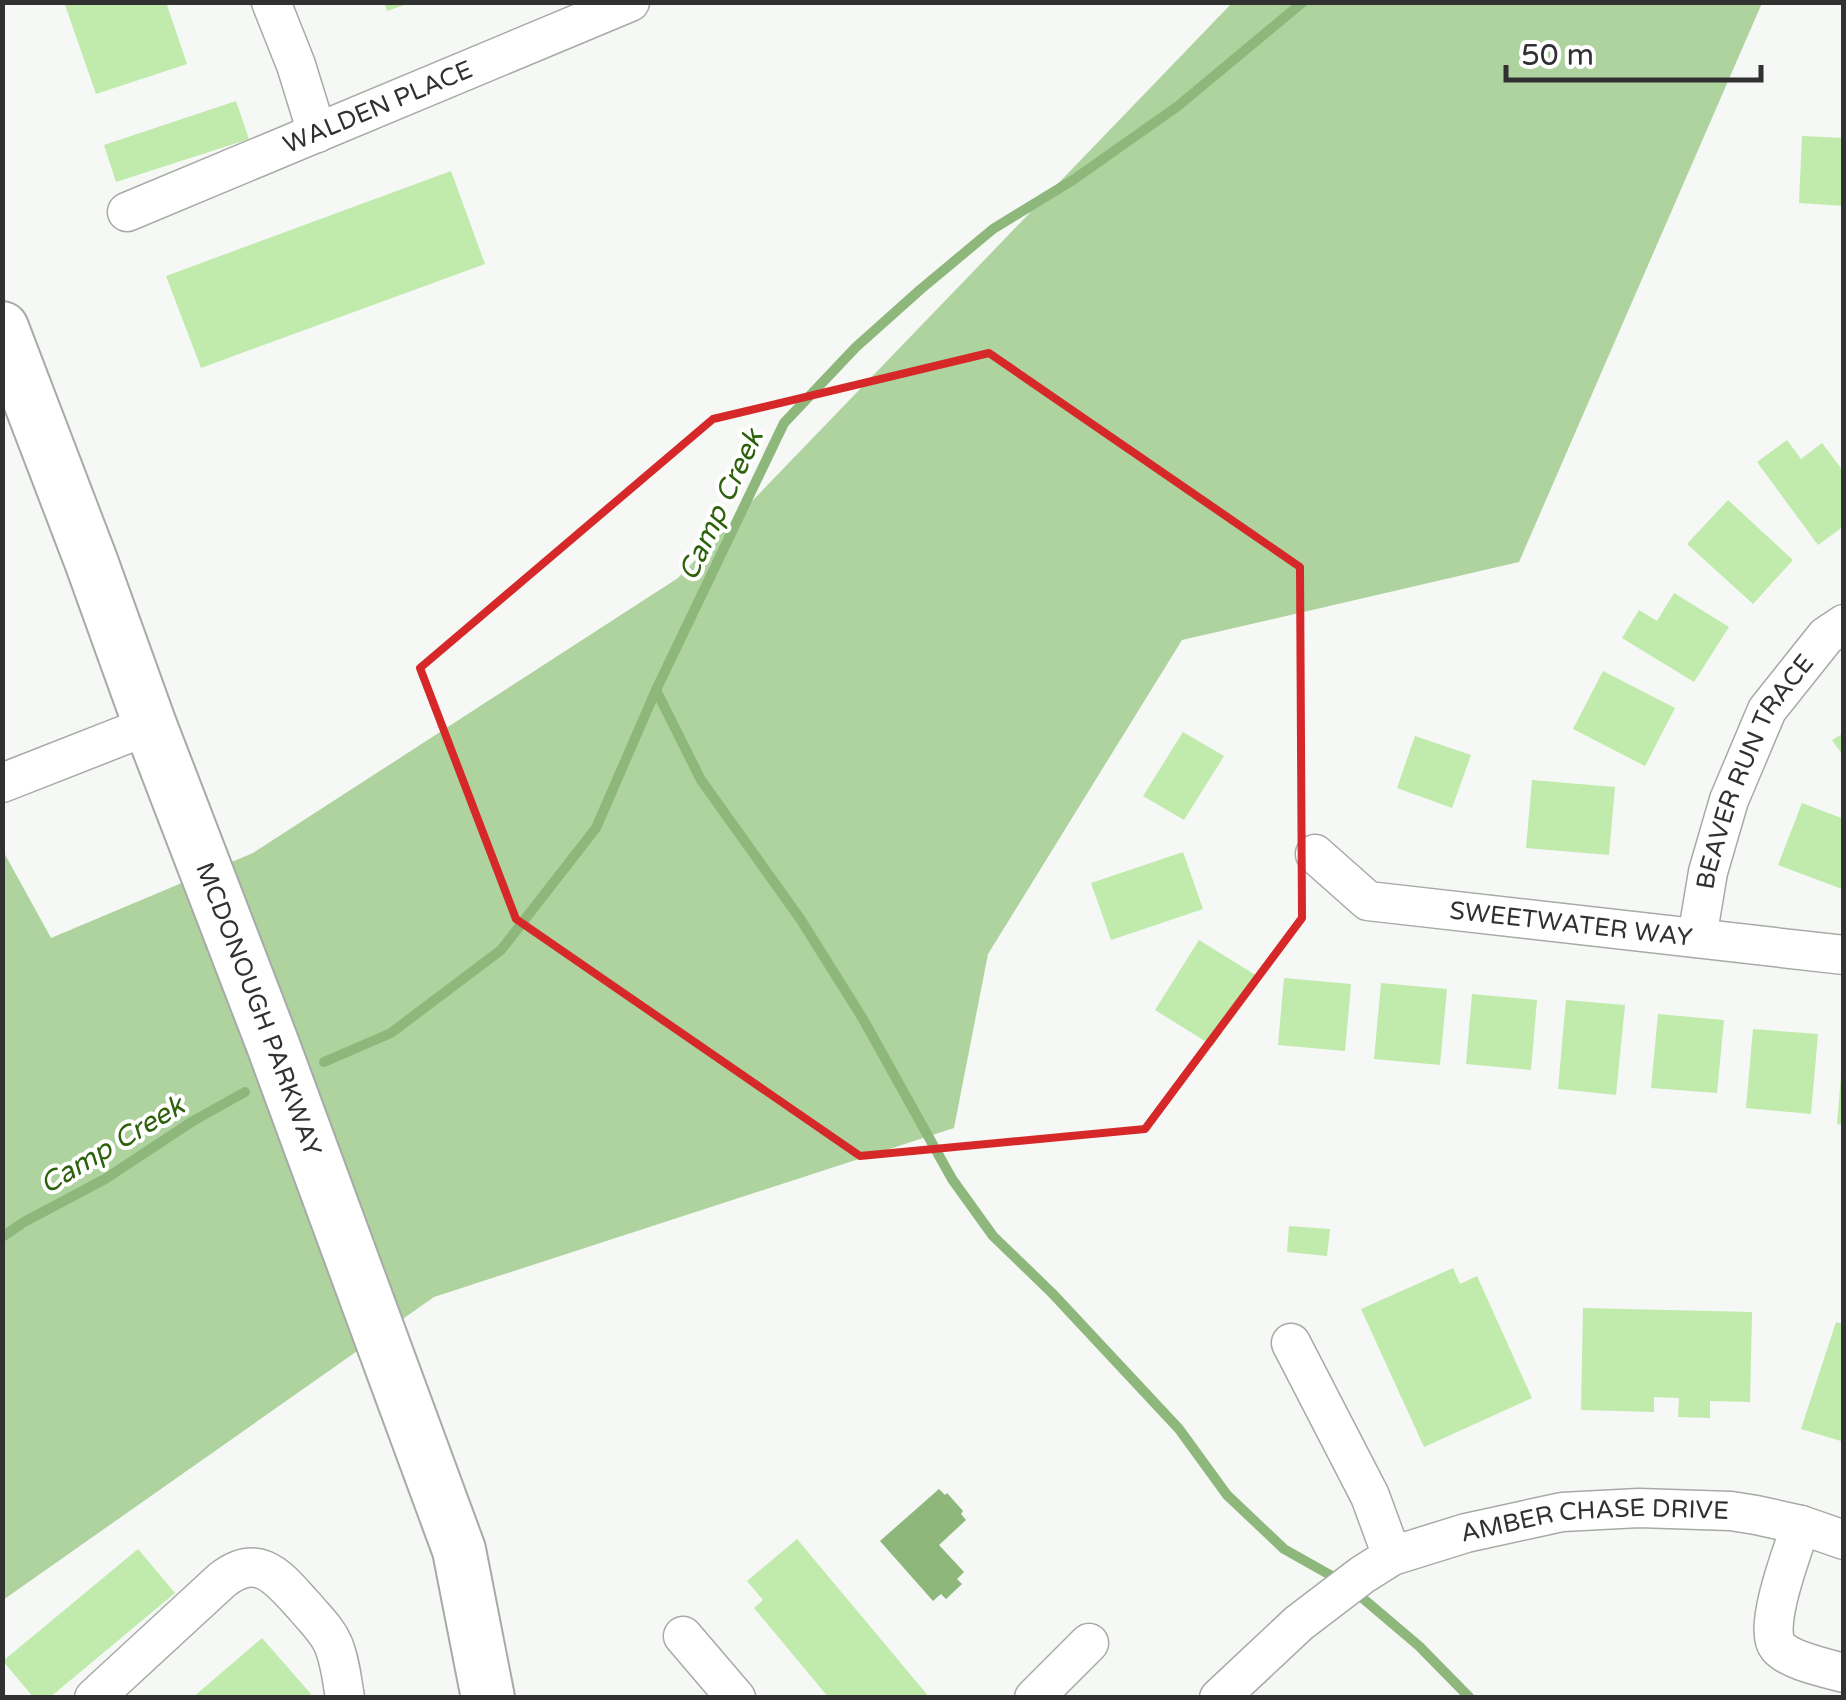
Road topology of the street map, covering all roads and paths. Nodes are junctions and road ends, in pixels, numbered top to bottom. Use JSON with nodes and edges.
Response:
{"nodes":[{"id":1,"x":271,"y":2,"type":"edge"},
{"id":2,"x":630,"y":2,"type":"edge"},
{"id":3,"x":317,"y":132,"type":"junction"},
{"id":4,"x":127,"y":212,"type":"dead end"},
{"id":5,"x":2,"y":328,"type":"edge"},
{"id":6,"x":1844,"y":624,"type":"edge"},
{"id":7,"x":150,"y":725,"type":"junction"},
{"id":8,"x":2,"y":783,"type":"edge"},
{"id":9,"x":1315,"y":854,"type":"dead end"},
{"id":10,"x":1696,"y":938,"type":"junction"},
{"id":11,"x":1844,"y":955,"type":"edge"},
{"id":12,"x":1291,"y":1344,"type":"dead end"},
{"id":13,"x":1802,"y":1525,"type":"junction"},
{"id":14,"x":1844,"y":1540,"type":"edge"},
{"id":15,"x":1392,"y":1556,"type":"junction"},
{"id":16,"x":683,"y":1636,"type":"dead end"},
{"id":17,"x":1089,"y":1643,"type":"dead end"},
{"id":18,"x":1844,"y":1673,"type":"edge"},
{"id":19,"x":94,"y":1698,"type":"edge"},
{"id":20,"x":345,"y":1698,"type":"edge"},
{"id":21,"x":488,"y":1698,"type":"edge"},
{"id":22,"x":736,"y":1698,"type":"edge"},
{"id":23,"x":1034,"y":1698,"type":"edge"},
{"id":24,"x":1219,"y":1698,"type":"edge"}],
"edges":[{"from":1,"to":3,"type":"street"},
{"from":2,"to":3,"type":"street","name":"WALDEN PLACE"},
{"from":3,"to":4,"type":"street","name":"WALDEN PLACE"},
{"from":5,"to":7,"type":"street","name":"MCDONOUGH PARKWAY"},
{"from":6,"to":10,"type":"street","name":"BEAVER RUN TRACE"},
{"from":7,"to":8,"type":"street"},
{"from":7,"to":21,"type":"street","name":"MCDONOUGH PARKWAY"},
{"from":9,"to":10,"type":"street","name":"SWEETWATER WAY"},
{"from":10,"to":11,"type":"street","name":"SWEETWATER WAY"},
{"from":12,"to":15,"type":"street"},
{"from":13,"to":14,"type":"street","name":"AMBER CHASE DRIVE"},
{"from":13,"to":15,"type":"street","name":"AMBER CHASE DRIVE"},
{"from":13,"to":18,"type":"street"},
{"from":15,"to":24,"type":"street","name":"AMBER CHASE DRIVE"},
{"from":16,"to":22,"type":"street"},
{"from":17,"to":23,"type":"street"},
{"from":19,"to":20,"type":"street"}]}
